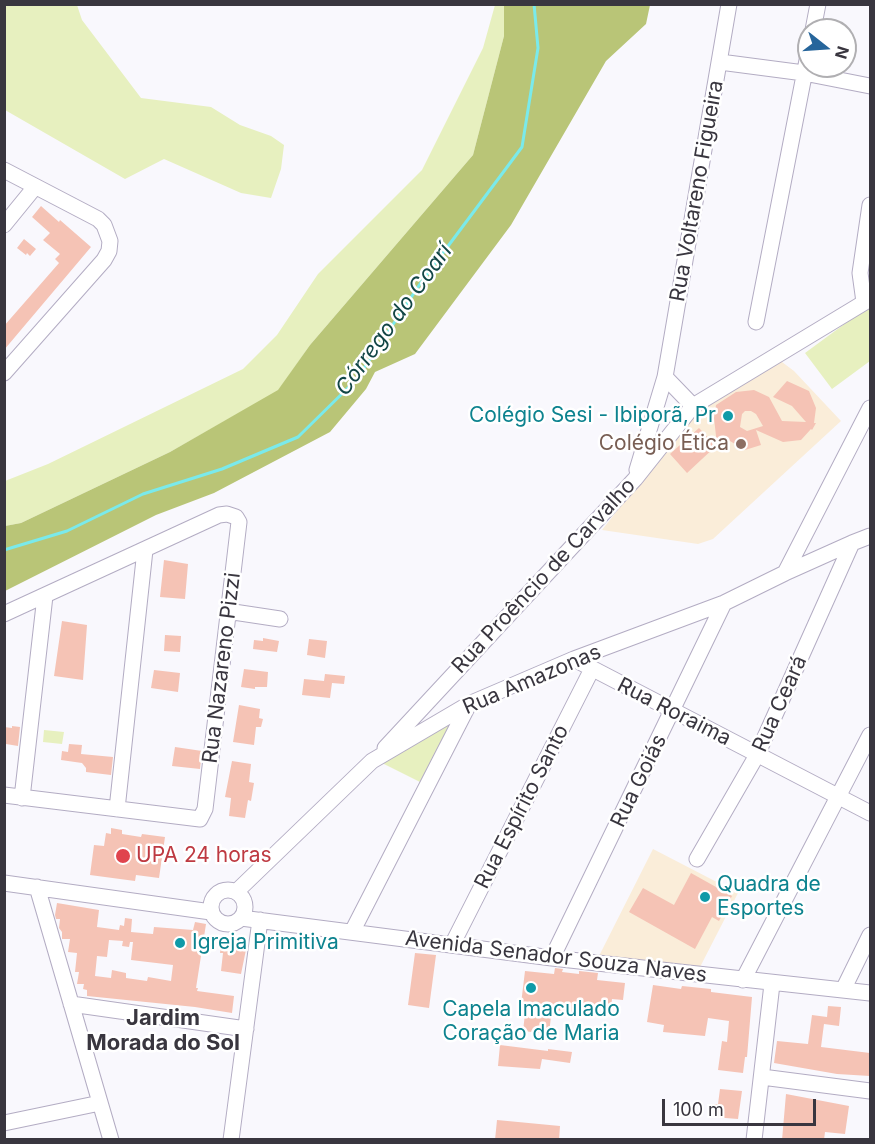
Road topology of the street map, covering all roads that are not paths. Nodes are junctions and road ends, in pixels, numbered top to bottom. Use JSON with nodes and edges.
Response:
{"nodes":[{"id":1,"x":729,"y":4,"type":"edge"},
{"id":2,"x":720,"y":62,"type":"junction"},
{"id":3,"x":797,"y":72,"type":"edge"},
{"id":4,"x":803,"y":78,"type":"edge"},
{"id":5,"x":829,"y":78,"type":"edge"},
{"id":6,"x":870,"y":86,"type":"edge"},
{"id":7,"x":4,"y":170,"type":"edge"},
{"id":8,"x":35,"y":187,"type":"junction"},
{"id":9,"x":870,"y":206,"type":"edge"},
{"id":10,"x":4,"y":225,"type":"edge"},
{"id":11,"x":867,"y":300,"type":"edge"},
{"id":12,"x":756,"y":322,"type":"dead end"},
{"id":13,"x":4,"y":374,"type":"edge"},
{"id":14,"x":665,"y":377,"type":"junction"},
{"id":15,"x":693,"y":406,"type":"junction"},
{"id":16,"x":870,"y":408,"type":"edge"},
{"id":17,"x":635,"y":479,"type":"junction"},
{"id":18,"x":870,"y":536,"type":"edge"},
{"id":19,"x":852,"y":543,"type":"junction"},
{"id":20,"x":145,"y":550,"type":"junction"},
{"id":21,"x":785,"y":573,"type":"junction"},
{"id":22,"x":45,"y":596,"type":"junction"},
{"id":23,"x":724,"y":603,"type":"junction"},
{"id":24,"x":228,"y":611,"type":"junction"},
{"id":25,"x":4,"y":614,"type":"edge"},
{"id":26,"x":280,"y":619,"type":"dead end"},
{"id":27,"x":574,"y":660,"type":"junction"},
{"id":28,"x":592,"y":669,"type":"junction"},
{"id":29,"x":469,"y":704,"type":"junction"},
{"id":30,"x":673,"y":711,"type":"junction"},
{"id":31,"x":870,"y":735,"type":"edge"},
{"id":32,"x":866,"y":748,"type":"edge"},
{"id":33,"x":758,"y":755,"type":"junction"},
{"id":34,"x":372,"y":761,"type":"junction"},
{"id":35,"x":4,"y":795,"type":"edge"},
{"id":36,"x":22,"y":798,"type":"junction"},
{"id":37,"x":839,"y":798,"type":"junction"},
{"id":38,"x":117,"y":809,"type":"junction"},
{"id":39,"x":870,"y":813,"type":"edge"},
{"id":40,"x":697,"y":859,"type":"dead end"},
{"id":41,"x":4,"y":883,"type":"edge"},
{"id":42,"x":37,"y":887,"type":"junction"},
{"id":43,"x":236,"y":892,"type":"junction"},
{"id":44,"x":211,"y":912,"type":"junction"},
{"id":45,"x":241,"y":918,"type":"junction"},
{"id":46,"x":260,"y":921,"type":"junction"},
{"id":47,"x":352,"y":932,"type":"junction"},
{"id":48,"x":870,"y":935,"type":"edge"},
{"id":49,"x":452,"y":945,"type":"junction"},
{"id":50,"x":552,"y":958,"type":"junction"},
{"id":51,"x":743,"y":980,"type":"junction"},
{"id":52,"x":772,"y":984,"type":"junction"},
{"id":53,"x":843,"y":990,"type":"junction"},
{"id":54,"x":870,"y":993,"type":"edge"},
{"id":55,"x":71,"y":1004,"type":"junction"},
{"id":56,"x":246,"y":1029,"type":"junction"},
{"id":57,"x":762,"y":1077,"type":"junction"},
{"id":58,"x":870,"y":1091,"type":"edge"},
{"id":59,"x":100,"y":1103,"type":"junction"},
{"id":60,"x":4,"y":1123,"type":"edge"},
{"id":61,"x":111,"y":1140,"type":"edge"},
{"id":62,"x":231,"y":1140,"type":"edge"},
{"id":63,"x":754,"y":1140,"type":"edge"}],
"edges":[{"from":1,"to":2,"type":"street","name":"Rua Voltareno Figueira"},
{"from":2,"to":3,"type":"street"},
{"from":2,"to":14,"type":"street","name":"Rua Voltareno Figueira"},
{"from":4,"to":12,"type":"street"},
{"from":5,"to":6,"type":"street"},
{"from":7,"to":8,"type":"street"},
{"from":8,"to":10,"type":"street"},
{"from":8,"to":13,"type":"street"},
{"from":9,"to":11,"type":"street"},
{"from":11,"to":15,"type":"street","name":"Rua Proêncio de Carvalho"},
{"from":14,"to":15,"type":"street"},
{"from":14,"to":17,"type":"street","name":"Rua Voltareno Figueira"},
{"from":15,"to":17,"type":"street","name":"Rua Proêncio de Carvalho"},
{"from":16,"to":21,"type":"street"},
{"from":17,"to":34,"type":"street","name":"Rua Proêncio de Carvalho"},
{"from":18,"to":19,"type":"street","name":"Rua Amazonas"},
{"from":19,"to":21,"type":"street","name":"Rua Amazonas"},
{"from":19,"to":33,"type":"street","name":"Rua Ceará"},
{"from":20,"to":22,"type":"street"},
{"from":20,"to":24,"type":"street","name":"Rua Nazareno Pizzi"},
{"from":20,"to":38,"type":"street"},
{"from":21,"to":23,"type":"street","name":"Rua Amazonas"},
{"from":22,"to":25,"type":"street"},
{"from":22,"to":36,"type":"street"},
{"from":23,"to":27,"type":"street","name":"Rua Amazonas"},
{"from":23,"to":30,"type":"street","name":"Rua Goiás"},
{"from":24,"to":26,"type":"street"},
{"from":24,"to":38,"type":"street","name":"Rua Nazareno Pizzi"},
{"from":27,"to":28,"type":"street","name":"Rua Roraima"},
{"from":27,"to":29,"type":"street","name":"Rua Amazonas"},
{"from":28,"to":30,"type":"street","name":"Rua Roraima"},
{"from":28,"to":49,"type":"street","name":"Rua Espírito Santo"},
{"from":29,"to":34,"type":"street","name":"Rua Amazonas"},
{"from":29,"to":47,"type":"street"},
{"from":30,"to":33,"type":"street","name":"Rua Roraima"},
{"from":30,"to":50,"type":"street","name":"Rua Goiás"},
{"from":31,"to":32,"type":"street"},
{"from":32,"to":37,"type":"street"},
{"from":33,"to":37,"type":"street","name":"Rua Roraima"},
{"from":33,"to":40,"type":"street","name":"Rua Ceará"},
{"from":34,"to":43,"type":"street","name":"Rua Amazonas"},
{"from":35,"to":36,"type":"street"},
{"from":36,"to":38,"type":"street"},
{"from":37,"to":39,"type":"street","name":"Rua Roraima"},
{"from":37,"to":51,"type":"street"},
{"from":41,"to":42,"type":"street"},
{"from":42,"to":44,"type":"street"},
{"from":42,"to":55,"type":"street"},
{"from":43,"to":44,"type":"street"},
{"from":43,"to":45,"type":"street"},
{"from":44,"to":45,"type":"street"},
{"from":45,"to":46,"type":"street","name":"Avenida Senador Souza Naves"},
{"from":46,"to":47,"type":"street","name":"Avenida Senador Souza Naves"},
{"from":46,"to":56,"type":"street"},
{"from":47,"to":49,"type":"street","name":"Avenida Senador Souza Naves"},
{"from":48,"to":53,"type":"street"},
{"from":49,"to":50,"type":"street","name":"Avenida Senador Souza Naves"},
{"from":50,"to":51,"type":"street","name":"Avenida Senador Souza Naves"},
{"from":51,"to":52,"type":"street","name":"Avenida Senador Souza Naves"},
{"from":52,"to":53,"type":"street","name":"Avenida Senador Souza Naves"},
{"from":52,"to":57,"type":"street"},
{"from":53,"to":54,"type":"street","name":"Avenida Senador Souza Naves"},
{"from":55,"to":56,"type":"street"},
{"from":55,"to":59,"type":"street"},
{"from":56,"to":62,"type":"street"},
{"from":57,"to":58,"type":"street"},
{"from":57,"to":63,"type":"street"},
{"from":59,"to":60,"type":"street"},
{"from":59,"to":61,"type":"street"}]}
